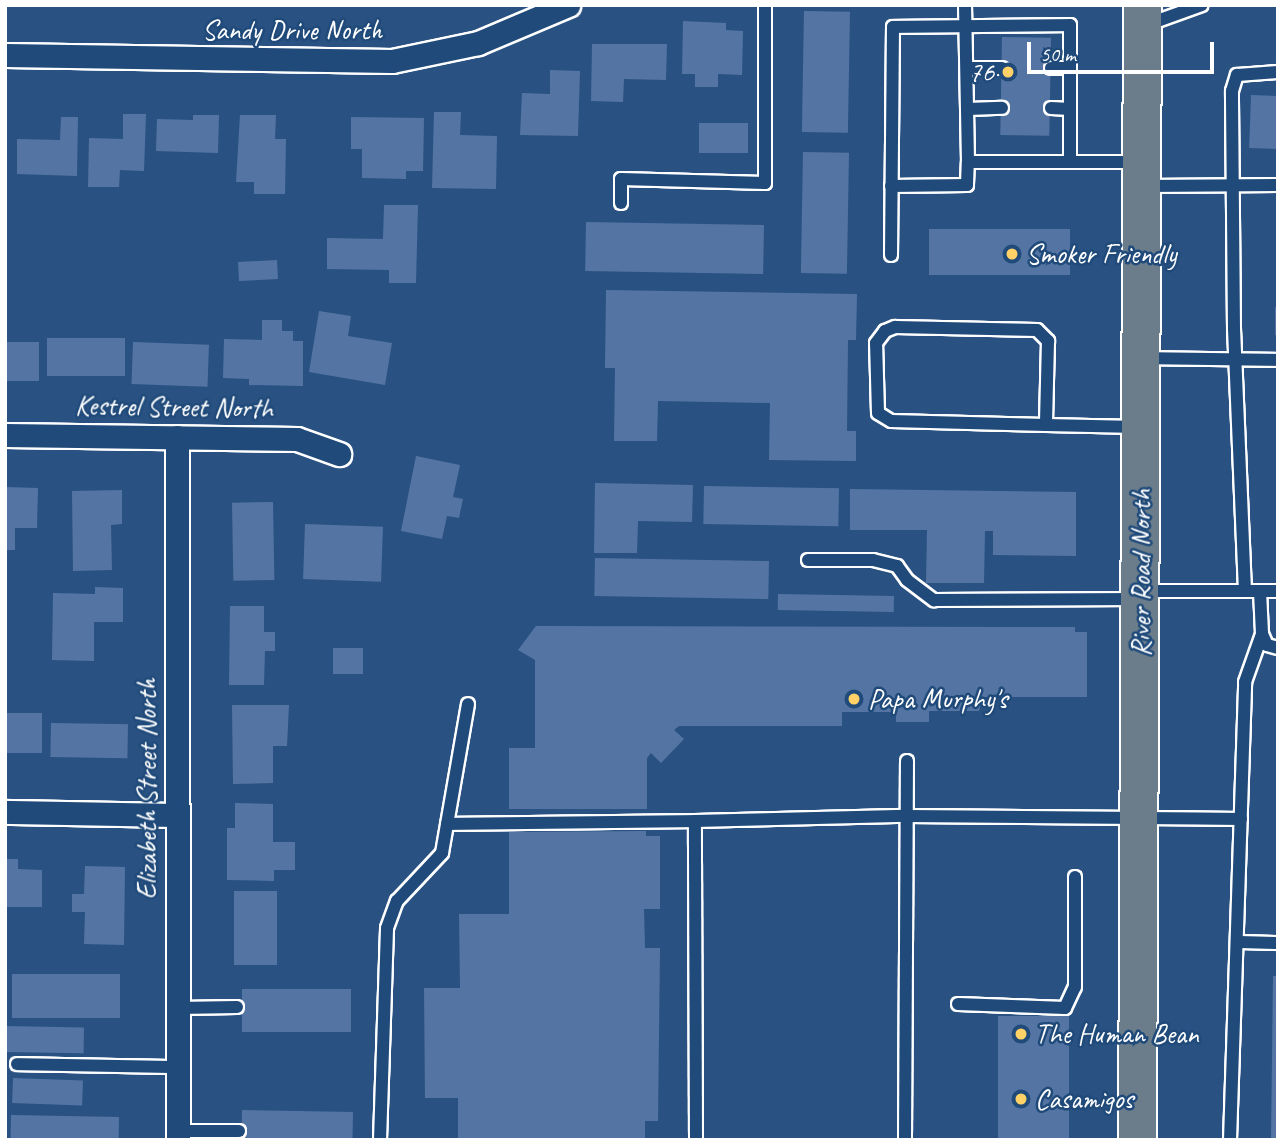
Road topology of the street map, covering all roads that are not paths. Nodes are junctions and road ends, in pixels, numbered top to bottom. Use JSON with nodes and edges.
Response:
{"nodes":[{"id":1,"x":568,"y":5,"type":"edge"},
{"id":2,"x":765,"y":5,"type":"edge"},
{"id":3,"x":965,"y":5,"type":"edge"},
{"id":4,"x":1202,"y":5,"type":"edge"},
{"id":5,"x":1142,"y":16,"type":"edge"},
{"id":6,"x":965,"y":25,"type":"junction"},
{"id":7,"x":5,"y":55,"type":"edge"},
{"id":8,"x":967,"y":68,"type":"junction"},
{"id":9,"x":1002,"y":68,"type":"dead end"},
{"id":10,"x":1051,"y":68,"type":"dead end"},
{"id":11,"x":1070,"y":68,"type":"junction"},
{"id":12,"x":1278,"y":72,"type":"edge"},
{"id":13,"x":1002,"y":108,"type":"dead end"},
{"id":14,"x":1051,"y":108,"type":"dead end"},
{"id":15,"x":968,"y":109,"type":"junction"},
{"id":16,"x":1070,"y":109,"type":"junction"},
{"id":17,"x":968,"y":162,"type":"junction"},
{"id":18,"x":1070,"y":162,"type":"junction"},
{"id":19,"x":1142,"y":174,"type":"junction"},
{"id":20,"x":1278,"y":185,"type":"edge"},
{"id":21,"x":891,"y":186,"type":"junction"},
{"id":22,"x":1234,"y":186,"type":"junction"},
{"id":23,"x":621,"y":203,"type":"dead end"},
{"id":24,"x":891,"y":255,"type":"dead end"},
{"id":25,"x":1236,"y":357,"type":"junction"},
{"id":26,"x":1141,"y":358,"type":"junction"},
{"id":27,"x":1278,"y":360,"type":"edge"},
{"id":28,"x":1046,"y":425,"type":"junction"},
{"id":29,"x":1141,"y":427,"type":"junction"},
{"id":30,"x":5,"y":435,"type":"edge"},
{"id":31,"x":177,"y":437,"type":"junction"},
{"id":32,"x":339,"y":453,"type":"dead end"},
{"id":33,"x":808,"y":560,"type":"dead end"},
{"id":34,"x":1245,"y":591,"type":"junction"},
{"id":35,"x":1260,"y":591,"type":"junction"},
{"id":36,"x":1278,"y":591,"type":"edge"},
{"id":37,"x":1141,"y":595,"type":"junction"},
{"id":38,"x":1262,"y":634,"type":"junction"},
{"id":39,"x":1278,"y":648,"type":"edge"},
{"id":40,"x":468,"y":704,"type":"dead end"},
{"id":41,"x":907,"y":761,"type":"dead end"},
{"id":42,"x":5,"y":812,"type":"edge"},
{"id":43,"x":177,"y":815,"type":"junction"},
{"id":44,"x":906,"y":816,"type":"junction"},
{"id":45,"x":1139,"y":819,"type":"junction"},
{"id":46,"x":1241,"y":819,"type":"junction"},
{"id":47,"x":695,"y":821,"type":"junction"},
{"id":48,"x":447,"y":824,"type":"junction"},
{"id":49,"x":1075,"y":877,"type":"dead end"},
{"id":50,"x":1237,"y":943,"type":"junction"},
{"id":51,"x":1278,"y":943,"type":"edge"},
{"id":52,"x":958,"y":1004,"type":"dead end"},
{"id":53,"x":237,"y":1007,"type":"dead end"},
{"id":54,"x":178,"y":1008,"type":"junction"},
{"id":55,"x":17,"y":1064,"type":"dead end"},
{"id":56,"x":178,"y":1067,"type":"junction"},
{"id":57,"x":239,"y":1131,"type":"dead end"},
{"id":58,"x":178,"y":1135,"type":"edge"},
{"id":59,"x":380,"y":1140,"type":"edge"},
{"id":60,"x":696,"y":1140,"type":"edge"},
{"id":61,"x":905,"y":1140,"type":"edge"},
{"id":62,"x":1137,"y":1140,"type":"edge"},
{"id":63,"x":1230,"y":1140,"type":"edge"}],
"edges":[{"from":1,"to":7,"type":"street","name":"Sandy Drive North"},
{"from":2,"to":23,"type":"lane"},
{"from":3,"to":6,"type":"lane"},
{"from":4,"to":5,"type":"lane"},
{"from":5,"to":19,"type":"main road","name":"River Road North"},
{"from":6,"to":8,"type":"lane"},
{"from":6,"to":11,"type":"lane"},
{"from":6,"to":21,"type":"lane"},
{"from":8,"to":9,"type":"lane"},
{"from":8,"to":15,"type":"lane"},
{"from":10,"to":11,"type":"lane"},
{"from":11,"to":16,"type":"lane"},
{"from":12,"to":22,"type":"lane"},
{"from":13,"to":15,"type":"lane"},
{"from":14,"to":16,"type":"lane"},
{"from":15,"to":17,"type":"lane"},
{"from":16,"to":18,"type":"lane"},
{"from":17,"to":18,"type":"lane"},
{"from":17,"to":21,"type":"lane"},
{"from":18,"to":19,"type":"lane"},
{"from":19,"to":22,"type":"lane"},
{"from":19,"to":26,"type":"main road","name":"River Road North"},
{"from":20,"to":22,"type":"lane"},
{"from":21,"to":24,"type":"lane"},
{"from":22,"to":25,"type":"lane"},
{"from":25,"to":26,"type":"lane"},
{"from":25,"to":27,"type":"lane"},
{"from":25,"to":34,"type":"lane"},
{"from":26,"to":29,"type":"main road","name":"River Road North"},
{"from":28,"to":28,"type":"lane"},
{"from":28,"to":29,"type":"lane"},
{"from":29,"to":37,"type":"main road","name":"River Road North"},
{"from":30,"to":31,"type":"street","name":"Kestrel Street North"},
{"from":31,"to":32,"type":"street","name":"Kestrel Street North"},
{"from":31,"to":43,"type":"street","name":"Elizabeth Street North"},
{"from":33,"to":37,"type":"lane"},
{"from":34,"to":35,"type":"lane"},
{"from":34,"to":37,"type":"lane"},
{"from":35,"to":36,"type":"lane"},
{"from":35,"to":38,"type":"lane"},
{"from":37,"to":45,"type":"main road","name":"River Road North"},
{"from":38,"to":39,"type":"lane"},
{"from":38,"to":46,"type":"lane"},
{"from":40,"to":48,"type":"lane"},
{"from":41,"to":44,"type":"lane"},
{"from":42,"to":43,"type":"street"},
{"from":43,"to":54,"type":"street","name":"Elizabeth Street North"},
{"from":44,"to":45,"type":"lane"},
{"from":44,"to":47,"type":"lane"},
{"from":44,"to":61,"type":"lane"},
{"from":45,"to":46,"type":"lane"},
{"from":45,"to":62,"type":"main road","name":"River Road North"},
{"from":46,"to":50,"type":"lane"},
{"from":47,"to":48,"type":"lane"},
{"from":47,"to":60,"type":"lane"},
{"from":48,"to":59,"type":"lane"},
{"from":49,"to":52,"type":"lane"},
{"from":50,"to":51,"type":"lane"},
{"from":50,"to":63,"type":"lane"},
{"from":53,"to":54,"type":"lane"},
{"from":54,"to":56,"type":"street","name":"Elizabeth Street North"},
{"from":55,"to":56,"type":"lane"},
{"from":56,"to":58,"type":"street","name":"Elizabeth Street North"},
{"from":57,"to":58,"type":"lane"}]}
